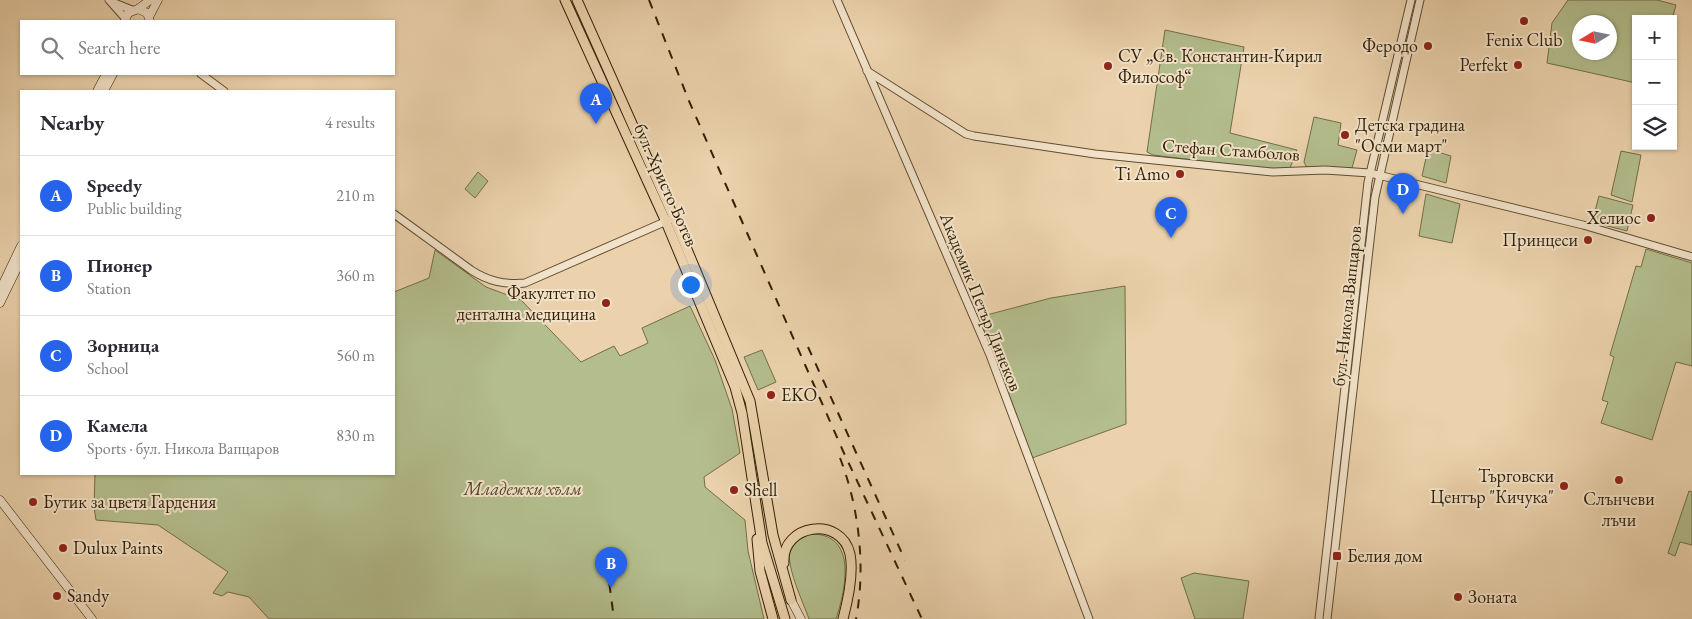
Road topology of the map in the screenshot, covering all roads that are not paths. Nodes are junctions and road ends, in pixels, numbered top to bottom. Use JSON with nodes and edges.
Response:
{"nodes":[{"id":1,"x":150,"y":0,"type":"edge"},
{"id":2,"x":158,"y":0,"type":"edge"},
{"id":3,"x":565,"y":0,"type":"edge"},
{"id":4,"x":578,"y":0,"type":"edge"},
{"id":5,"x":837,"y":0,"type":"edge"},
{"id":6,"x":1411,"y":0,"type":"edge"},
{"id":7,"x":1420,"y":0,"type":"edge"},
{"id":8,"x":110,"y":1,"type":"edge"},
{"id":9,"x":135,"y":9,"type":"junction"},
{"id":10,"x":150,"y":19,"type":"edge"},
{"id":11,"x":125,"y":20,"type":"edge"},
{"id":12,"x":867,"y":72,"type":"junction"},
{"id":13,"x":105,"y":75,"type":"edge"},
{"id":14,"x":112,"y":75,"type":"edge"},
{"id":15,"x":202,"y":75,"type":"edge"},
{"id":16,"x":98,"y":90,"type":"edge"},
{"id":17,"x":105,"y":90,"type":"edge"},
{"id":18,"x":223,"y":90,"type":"edge"},
{"id":19,"x":1370,"y":173,"type":"junction"},
{"id":20,"x":1379,"y":174,"type":"junction"},
{"id":21,"x":395,"y":215,"type":"edge"},
{"id":22,"x":670,"y":220,"type":"junction"},
{"id":23,"x":20,"y":248,"type":"edge"},
{"id":24,"x":1692,"y":257,"type":"edge"},
{"id":25,"x":20,"y":262,"type":"edge"},
{"id":26,"x":0,"y":290,"type":"edge"},
{"id":27,"x":0,"y":303,"type":"edge"},
{"id":28,"x":0,"y":500,"type":"edge"},
{"id":29,"x":756,"y":511,"type":"junction"},
{"id":30,"x":785,"y":581,"type":"junction"},
{"id":31,"x":791,"y":600,"type":"joint"},
{"id":32,"x":92,"y":619,"type":"edge"},
{"id":33,"x":773,"y":619,"type":"edge"},
{"id":34,"x":785,"y":619,"type":"edge"},
{"id":35,"x":799,"y":619,"type":"edge"},
{"id":36,"x":842,"y":619,"type":"edge"},
{"id":37,"x":1089,"y":619,"type":"edge"},
{"id":38,"x":1319,"y":619,"type":"edge"},
{"id":39,"x":1327,"y":619,"type":"edge"}],
"edges":[{"from":1,"to":9,"type":"main road"},
{"from":2,"to":10,"type":"main road"},
{"from":3,"to":22,"type":"main road","name":"бул. Христо Ботев"},
{"from":4,"to":22,"type":"main road","name":"бул. Христо Ботев"},
{"from":5,"to":12,"type":"street","name":"Академик Петър Динеков"},
{"from":6,"to":19,"type":"street","name":"бул. Никола Вапцаров"},
{"from":7,"to":20,"type":"street","name":"бул. Никола Вапцаров"},
{"from":8,"to":9,"type":"street"},
{"from":8,"to":11,"type":"street"},
{"from":9,"to":10,"type":"main road"},
{"from":9,"to":11,"type":"main road"},
{"from":12,"to":19,"type":"street","name":"Стефан Стамболов"},
{"from":12,"to":37,"type":"street","name":"Академик Петър Динеков"},
{"from":13,"to":16,"type":"main road"},
{"from":14,"to":17,"type":"main road"},
{"from":15,"to":18,"type":"street"},
{"from":19,"to":20,"type":"street","name":"Стефан Стамболов"},
{"from":19,"to":38,"type":"street","name":"бул. Никола Вапцаров"},
{"from":20,"to":24,"type":"street","name":"Стефан Стамболов"},
{"from":20,"to":39,"type":"street","name":"бул. Никола Вапцаров"},
{"from":21,"to":22,"type":"street"},
{"from":22,"to":29,"type":"main road","name":"бул. Христо Ботев"},
{"from":22,"to":30,"type":"main road","name":"бул. Христо Ботев"},
{"from":23,"to":26,"type":"main road"},
{"from":25,"to":27,"type":"main road"},
{"from":28,"to":32,"type":"main road"},
{"from":29,"to":33,"type":"main road"},
{"from":29,"to":34,"type":"main road","name":"бул. Христо Ботев"},
{"from":30,"to":31,"type":"main road","name":"бул. Христо Ботев"},
{"from":30,"to":36,"type":"main road"},
{"from":31,"to":35,"type":"main road"}]}
